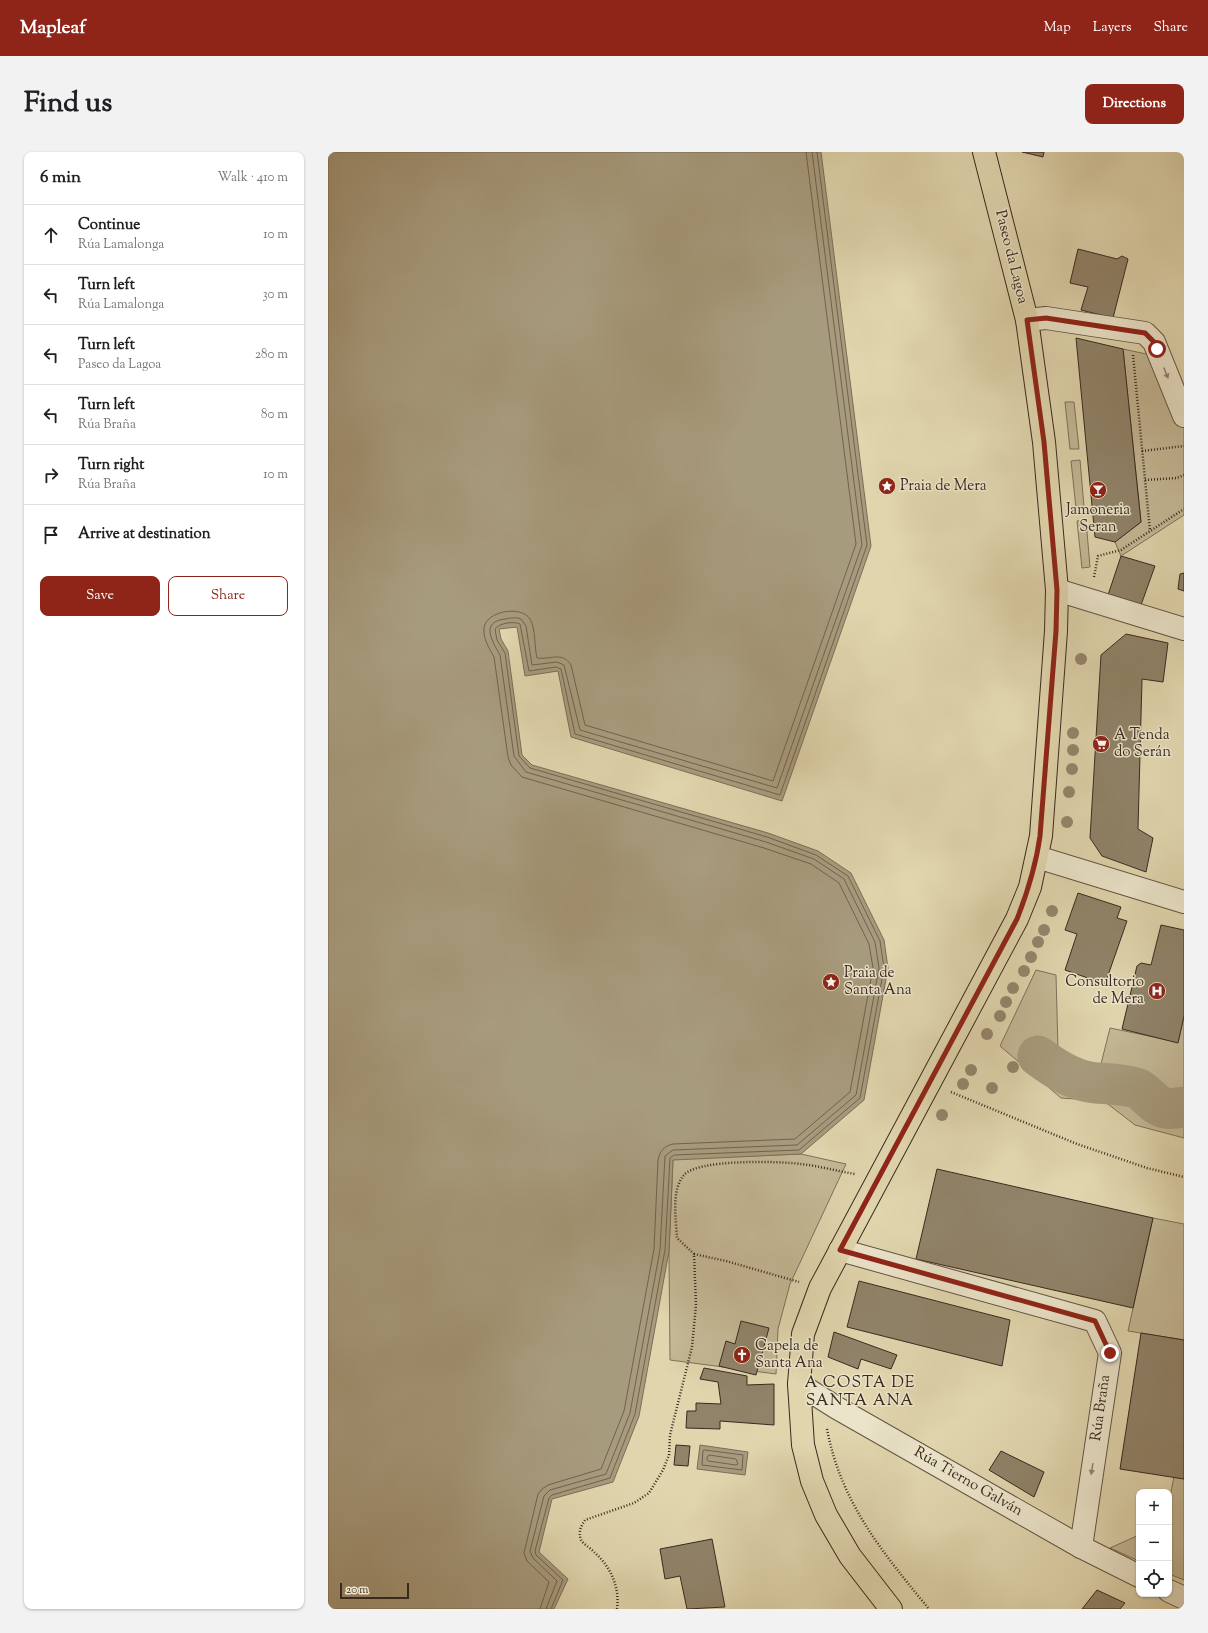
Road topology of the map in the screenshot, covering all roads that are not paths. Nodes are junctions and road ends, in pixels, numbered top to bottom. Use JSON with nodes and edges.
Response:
{"nodes":[{"id":1,"x":984,"y":152,"type":"edge"},
{"id":2,"x":1027,"y":320,"type":"junction"},
{"id":3,"x":1184,"y":416,"type":"edge"},
{"id":4,"x":1057,"y":590,"type":"junction"},
{"id":5,"x":1184,"y":629,"type":"edge"},
{"id":6,"x":1037,"y":857,"type":"junction"},
{"id":7,"x":1184,"y":902,"type":"edge"},
{"id":8,"x":840,"y":1250,"type":"junction"},
{"id":9,"x":799,"y":1384,"type":"junction"},
{"id":10,"x":1081,"y":1547,"type":"junction"},
{"id":11,"x":1136,"y":1574,"type":"edge"},
{"id":12,"x":1172,"y":1592,"type":"edge"},
{"id":13,"x":1184,"y":1598,"type":"edge"},
{"id":14,"x":891,"y":1609,"type":"edge"}],
"edges":[{"from":1,"to":2,"type":"main road","name":"Paseo da Lagoa"},
{"from":2,"to":3,"type":"street","one_way":true},
{"from":2,"to":4,"type":"main road","name":"Paseo da Lagoa"},
{"from":4,"to":5,"type":"street"},
{"from":4,"to":6,"type":"main road","name":"Paseo da Lagoa"},
{"from":6,"to":7,"type":"street"},
{"from":6,"to":8,"type":"main road","name":"Paseo da Lagoa"},
{"from":8,"to":9,"type":"main road","name":"Paseo da Lagoa"},
{"from":8,"to":10,"type":"street","name":"Rúa Braña","one_way":true},
{"from":9,"to":10,"type":"street","name":"Rúa Tierno Galván"},
{"from":9,"to":14,"type":"main road","name":"Paseo da Lagoa"},
{"from":10,"to":11,"type":"street","name":"Rúa Tierno Galván"},
{"from":12,"to":13,"type":"street"}]}
